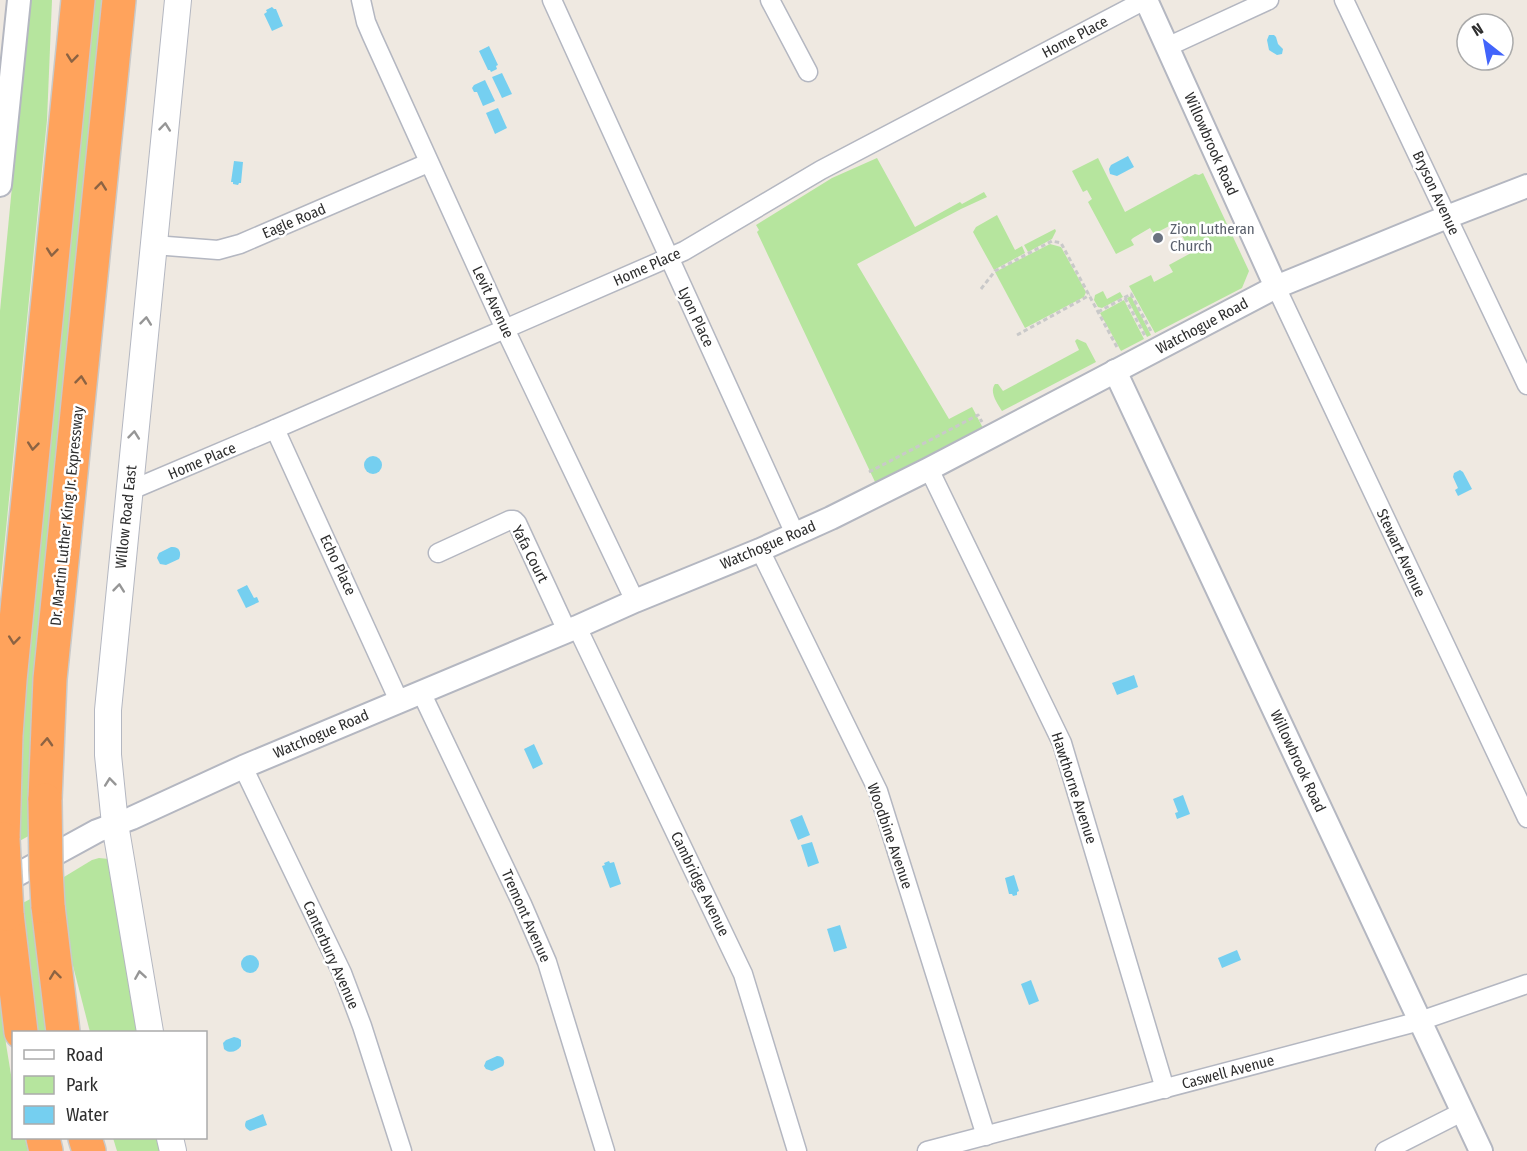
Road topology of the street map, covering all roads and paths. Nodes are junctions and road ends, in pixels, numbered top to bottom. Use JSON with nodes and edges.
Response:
{"nodes":[{"id":1,"x":19,"y":0,"type":"edge"},
{"id":2,"x":78,"y":0,"type":"edge"},
{"id":3,"x":119,"y":0,"type":"edge"},
{"id":4,"x":178,"y":0,"type":"edge"},
{"id":5,"x":361,"y":0,"type":"edge"},
{"id":6,"x":552,"y":0,"type":"edge"},
{"id":7,"x":770,"y":0,"type":"edge"},
{"id":8,"x":1146,"y":0,"type":"edge"},
{"id":9,"x":1269,"y":0,"type":"edge"},
{"id":10,"x":1344,"y":0,"type":"edge"},
{"id":11,"x":1167,"y":47,"type":"junction"},
{"id":12,"x":808,"y":72,"type":"dead end"},
{"id":13,"x":428,"y":163,"type":"junction"},
{"id":14,"x":0,"y":185,"type":"edge"},
{"id":15,"x":1527,"y":186,"type":"edge"},
{"id":16,"x":1447,"y":217,"type":"junction"},
{"id":17,"x":154,"y":244,"type":"junction"},
{"id":18,"x":669,"y":258,"type":"junction"},
{"id":19,"x":1276,"y":287,"type":"junction"},
{"id":20,"x":981,"y":289,"type":"dead end"},
{"id":21,"x":1090,"y":295,"type":"junction"},
{"id":22,"x":1125,"y":298,"type":"junction"},
{"id":23,"x":1093,"y":301,"type":"junction"},
{"id":24,"x":1088,"y":305,"type":"dead end"},
{"id":25,"x":1098,"y":312,"type":"junction"},
{"id":26,"x":505,"y":329,"type":"junction"},
{"id":27,"x":1017,"y":335,"type":"dead end"},
{"id":28,"x":1154,"y":336,"type":"dead end"},
{"id":29,"x":1147,"y":340,"type":"dead end"},
{"id":30,"x":1117,"y":362,"type":"junction"},
{"id":31,"x":1527,"y":385,"type":"edge"},
{"id":32,"x":978,"y":415,"type":"dead end"},
{"id":33,"x":276,"y":429,"type":"junction"},
{"id":34,"x":929,"y":470,"type":"junction"},
{"id":35,"x":869,"y":472,"type":"dead end"},
{"id":36,"x":129,"y":491,"type":"junction"},
{"id":37,"x":795,"y":534,"type":"junction"},
{"id":38,"x":760,"y":550,"type":"junction"},
{"id":39,"x":438,"y":554,"type":"dead end"},
{"id":40,"x":635,"y":601,"type":"junction"},
{"id":41,"x":572,"y":629,"type":"junction"},
{"id":42,"x":421,"y":692,"type":"junction"},
{"id":43,"x":399,"y":701,"type":"junction"},
{"id":44,"x":243,"y":767,"type":"junction"},
{"id":45,"x":1527,"y":818,"type":"edge"},
{"id":46,"x":115,"y":824,"type":"junction"},
{"id":47,"x":3,"y":899,"type":"edge"},
{"id":48,"x":1527,"y":984,"type":"edge"},
{"id":49,"x":1420,"y":1022,"type":"junction"},
{"id":50,"x":21,"y":1031,"type":"edge"},
{"id":51,"x":63,"y":1031,"type":"edge"},
{"id":52,"x":150,"y":1031,"type":"edge"},
{"id":53,"x":1165,"y":1089,"type":"junction"},
{"id":54,"x":1462,"y":1112,"type":"junction"},
{"id":55,"x":986,"y":1136,"type":"junction"},
{"id":56,"x":402,"y":1151,"type":"edge"},
{"id":57,"x":605,"y":1151,"type":"edge"},
{"id":58,"x":797,"y":1151,"type":"edge"},
{"id":59,"x":927,"y":1151,"type":"edge"},
{"id":60,"x":1385,"y":1151,"type":"edge"},
{"id":61,"x":1481,"y":1151,"type":"edge"}],
"edges":[{"from":1,"to":14,"type":"street"},
{"from":2,"to":47,"type":"highway","one_way":true,"bridge":true},
{"from":51,"to":3,"type":"highway","name":"Dr. Martin Luther King Jr. Expressway","one_way":true,"bridge":true},
{"from":17,"to":4,"type":"main road","name":"Willow Road East","one_way":true},
{"from":5,"to":13,"type":"street","name":"Levit Avenue"},
{"from":6,"to":18,"type":"street","name":"Lyon Place"},
{"from":7,"to":12,"type":"street"},
{"from":8,"to":11,"type":"street","name":"Willowbrook Road"},
{"from":8,"to":18,"type":"street","name":"Home Place"},
{"from":9,"to":11,"type":"street"},
{"from":10,"to":16,"type":"street","name":"Bryson Avenue"},
{"from":11,"to":19,"type":"street","name":"Willowbrook Road"},
{"from":13,"to":17,"type":"street","name":"Eagle Road"},
{"from":13,"to":26,"type":"street","name":"Levit Avenue"},
{"from":15,"to":16,"type":"street","name":"Watchogue Road"},
{"from":16,"to":19,"type":"street","name":"Watchogue Road"},
{"from":16,"to":31,"type":"street","name":"Bryson Avenue"},
{"from":36,"to":17,"type":"main road","name":"Willow Road East","one_way":true},
{"from":18,"to":26,"type":"street","name":"Home Place"},
{"from":18,"to":37,"type":"street","name":"Lyon Place"},
{"from":19,"to":30,"type":"street","name":"Watchogue Road"},
{"from":19,"to":45,"type":"street","name":"Stewart Avenue"},
{"from":20,"to":21,"type":"path"},
{"from":21,"to":23,"type":"path"},
{"from":21,"to":27,"type":"path"},
{"from":22,"to":25,"type":"path"},
{"from":22,"to":28,"type":"path"},
{"from":22,"to":29,"type":"path"},
{"from":23,"to":24,"type":"path"},
{"from":23,"to":25,"type":"path"},
{"from":25,"to":30,"type":"path"},
{"from":26,"to":33,"type":"street","name":"Home Place"},
{"from":26,"to":40,"type":"street","name":"Levit Avenue"},
{"from":30,"to":34,"type":"street","name":"Watchogue Road"},
{"from":30,"to":49,"type":"street","name":"Willowbrook Road"},
{"from":32,"to":35,"type":"path"},
{"from":33,"to":36,"type":"street","name":"Home Place"},
{"from":33,"to":43,"type":"street","name":"Echo Place"},
{"from":34,"to":37,"type":"street","name":"Watchogue Road"},
{"from":34,"to":53,"type":"street","name":"Hawthorne Avenue"},
{"from":46,"to":36,"type":"main road","name":"Willow Road East","one_way":true},
{"from":37,"to":38,"type":"street","name":"Watchogue Road"},
{"from":38,"to":40,"type":"street","name":"Watchogue Road"},
{"from":38,"to":55,"type":"street","name":"Woodbine Avenue"},
{"from":39,"to":41,"type":"street","name":"Yafa Court"},
{"from":40,"to":41,"type":"street","name":"Watchogue Road"},
{"from":41,"to":42,"type":"street","name":"Watchogue Road"},
{"from":41,"to":58,"type":"street","name":"Cambridge Avenue"},
{"from":42,"to":43,"type":"street","name":"Watchogue Road"},
{"from":42,"to":57,"type":"street","name":"Tremont Avenue"},
{"from":43,"to":44,"type":"street","name":"Watchogue Road"},
{"from":44,"to":46,"type":"street","name":"Watchogue Road"},
{"from":44,"to":56,"type":"street","name":"Canterbury Avenue"},
{"from":46,"to":47,"type":"street","name":"Watchogue Road"},
{"from":52,"to":46,"type":"main road","name":"Willow Road East","one_way":true},
{"from":47,"to":50,"type":"highway"},
{"from":48,"to":49,"type":"street","name":"Caswell Avenue"},
{"from":49,"to":53,"type":"street","name":"Caswell Avenue"},
{"from":49,"to":54,"type":"street","name":"Willowbrook Road"},
{"from":53,"to":55,"type":"street","name":"Caswell Avenue"},
{"from":54,"to":60,"type":"street"},
{"from":54,"to":61,"type":"street","name":"Willowbrook Road"},
{"from":55,"to":59,"type":"street","name":"Caswell Avenue"}]}
